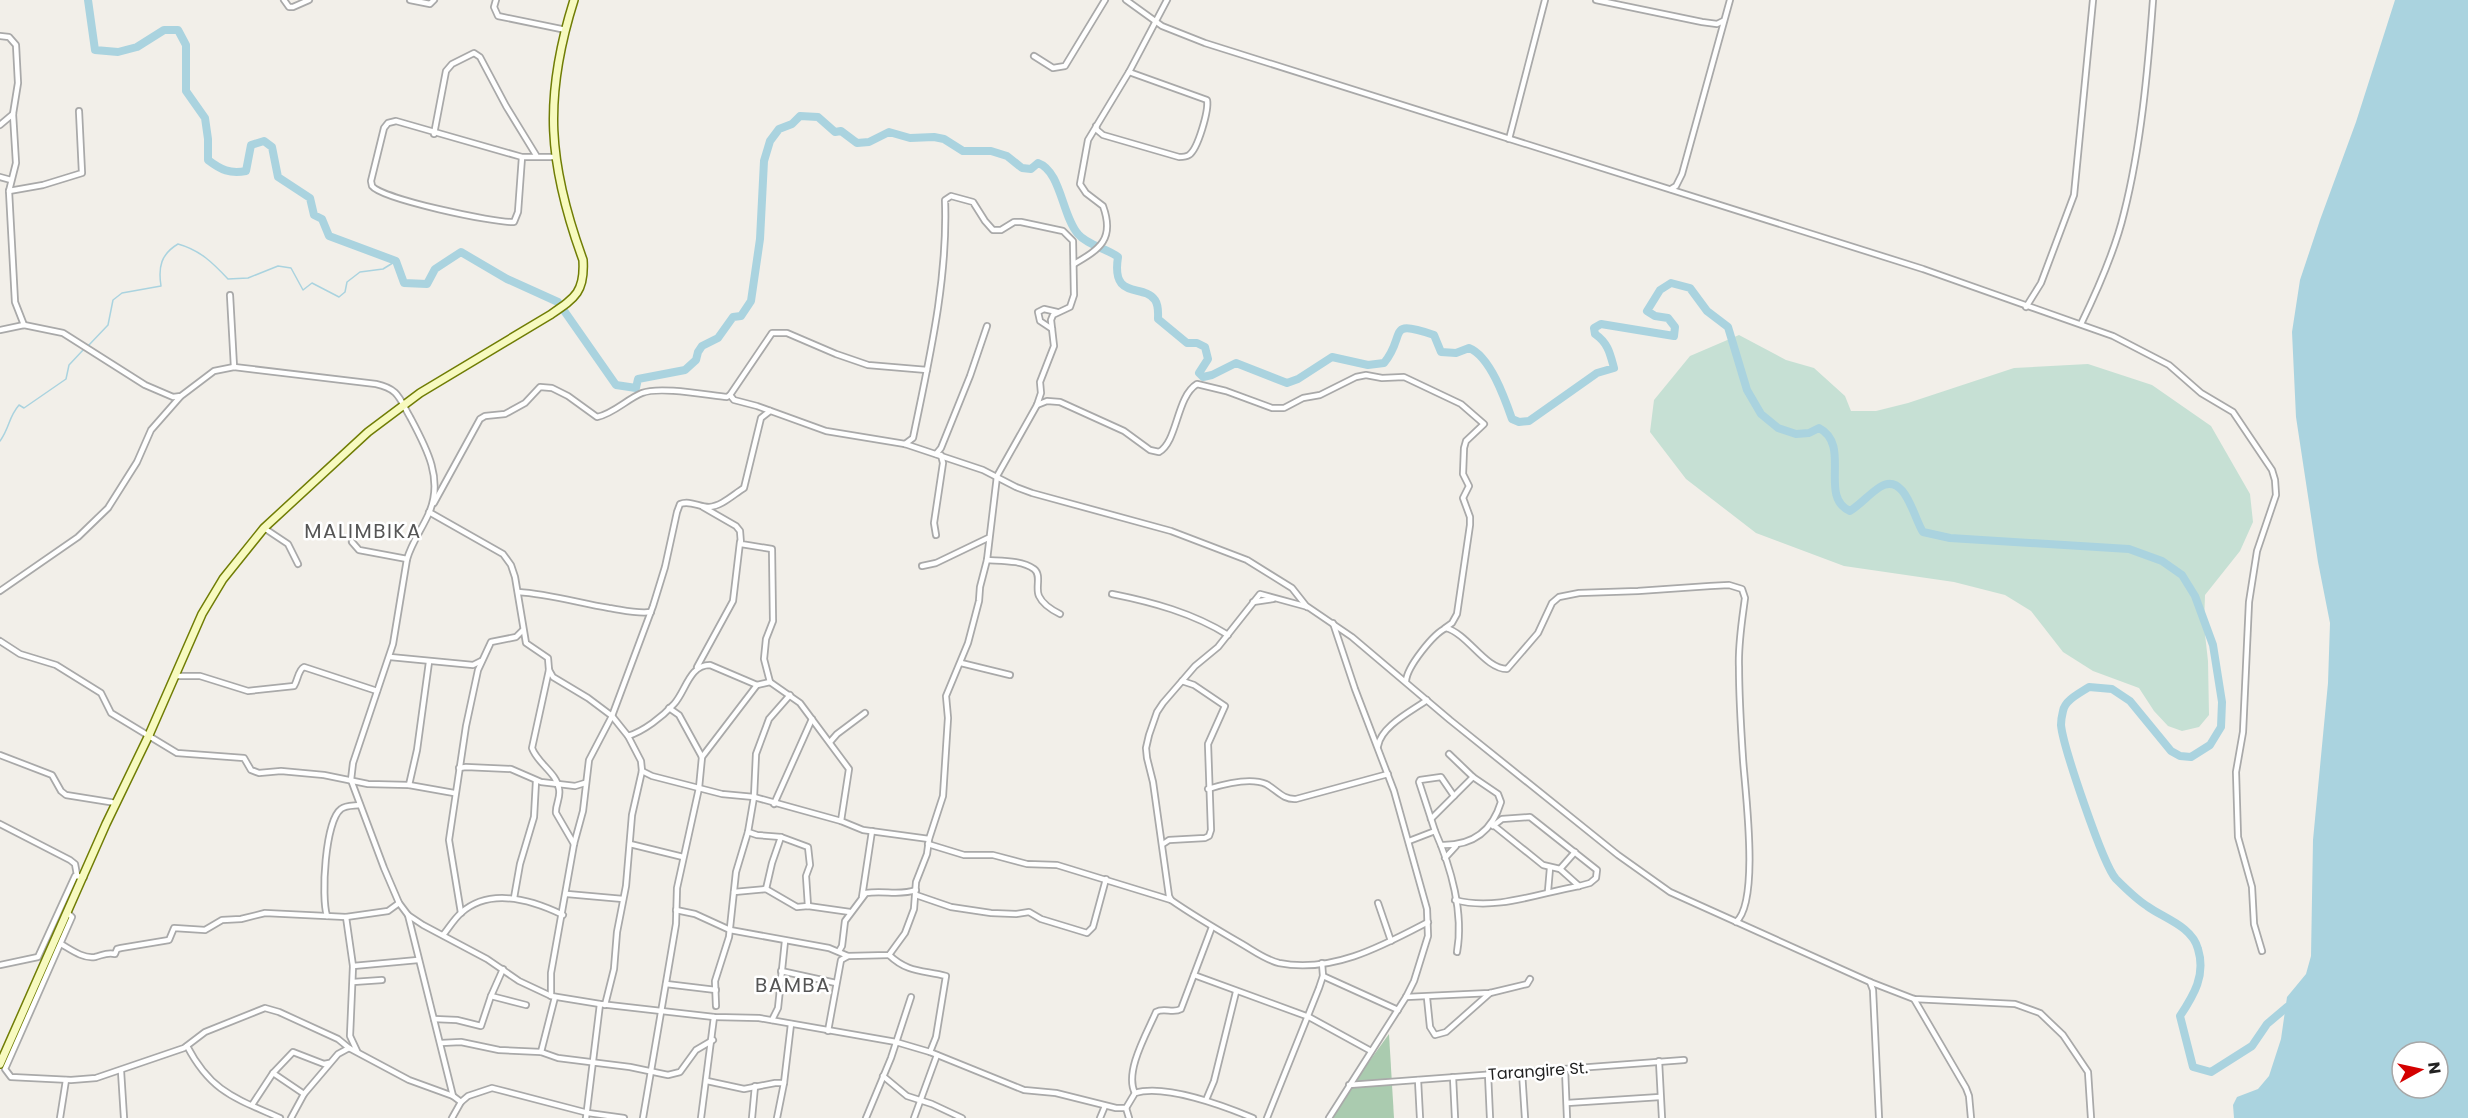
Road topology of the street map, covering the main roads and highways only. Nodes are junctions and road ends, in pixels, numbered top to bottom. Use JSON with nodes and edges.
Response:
{"nodes":[{"id":1,"x":574,"y":0,"type":"edge"},
{"id":2,"x":0,"y":1064,"type":"edge"}],
"edges":[{"from":1,"to":2,"type":"main road"}]}
